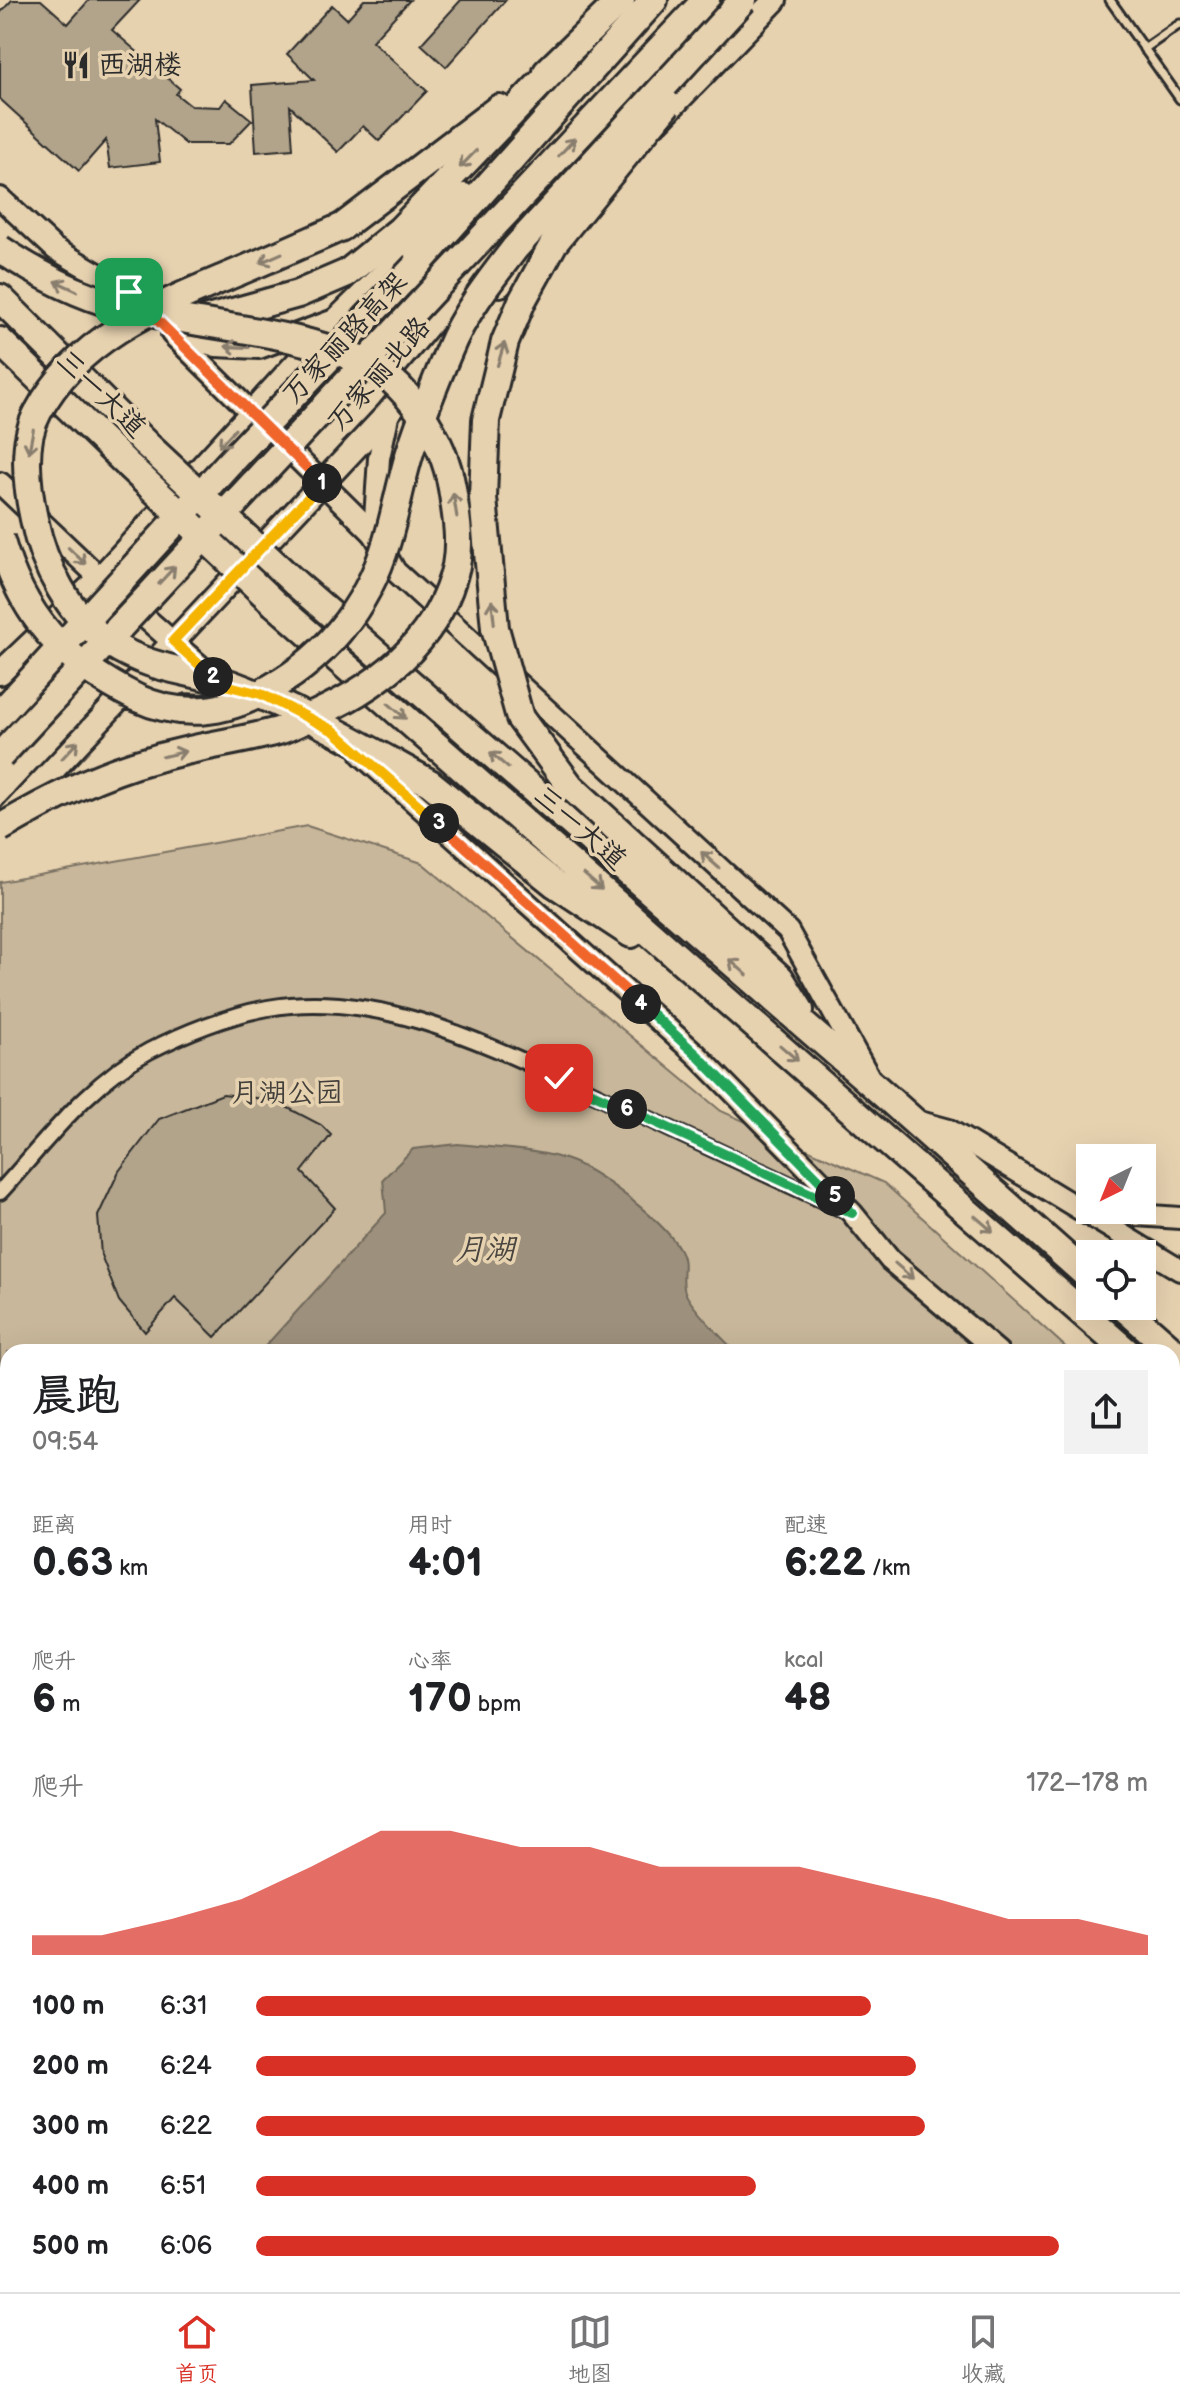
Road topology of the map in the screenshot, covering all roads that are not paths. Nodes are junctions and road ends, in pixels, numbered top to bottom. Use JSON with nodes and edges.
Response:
{"nodes":[{"id":1,"x":621,"y":0,"type":"edge"},
{"id":2,"x":635,"y":0,"type":"edge"},
{"id":3,"x":654,"y":0,"type":"edge"},
{"id":4,"x":706,"y":0,"type":"edge"},
{"id":5,"x":775,"y":0,"type":"edge"},
{"id":6,"x":1110,"y":0,"type":"edge"},
{"id":7,"x":740,"y":4,"type":"edge"},
{"id":8,"x":1180,"y":24,"type":"edge"},
{"id":9,"x":1144,"y":49,"type":"junction"},
{"id":10,"x":561,"y":62,"type":"junction"},
{"id":11,"x":1180,"y":99,"type":"edge"},
{"id":12,"x":0,"y":198,"type":"edge"},
{"id":13,"x":0,"y":249,"type":"edge"},
{"id":14,"x":129,"y":292,"type":"junction"},
{"id":15,"x":0,"y":298,"type":"edge"},
{"id":16,"x":337,"y":319,"type":"junction"},
{"id":17,"x":197,"y":322,"type":"junction"},
{"id":18,"x":0,"y":341,"type":"edge"},
{"id":19,"x":252,"y":411,"type":"junction"},
{"id":20,"x":389,"y":412,"type":"junction"},
{"id":21,"x":323,"y":482,"type":"junction"},
{"id":22,"x":0,"y":483,"type":"edge"},
{"id":23,"x":374,"y":534,"type":"junction"},
{"id":24,"x":0,"y":538,"type":"edge"},
{"id":25,"x":100,"y":578,"type":"junction"},
{"id":26,"x":173,"y":641,"type":"junction"},
{"id":27,"x":0,"y":673,"type":"edge"},
{"id":28,"x":221,"y":684,"type":"junction"},
{"id":29,"x":116,"y":702,"type":"junction"},
{"id":30,"x":0,"y":714,"type":"edge"},
{"id":31,"x":0,"y":756,"type":"edge"},
{"id":32,"x":0,"y":827,"type":"edge"},
{"id":33,"x":729,"y":1002,"type":"junction"},
{"id":34,"x":814,"y":1034,"type":"junction"},
{"id":35,"x":873,"y":1085,"type":"junction"},
{"id":36,"x":908,"y":1119,"type":"junction"},
{"id":37,"x":0,"y":1192,"type":"edge"},
{"id":38,"x":1076,"y":1206,"type":"edge"},
{"id":39,"x":852,"y":1213,"type":"junction"},
{"id":40,"x":1156,"y":1216,"type":"edge"},
{"id":41,"x":1180,"y":1218,"type":"edge"},
{"id":42,"x":1105,"y":1224,"type":"edge"},
{"id":43,"x":1076,"y":1266,"type":"edge"},
{"id":44,"x":1180,"y":1270,"type":"edge"},
{"id":45,"x":1138,"y":1320,"type":"edge"},
{"id":46,"x":989,"y":1344,"type":"edge"},
{"id":47,"x":1118,"y":1344,"type":"edge"},
{"id":48,"x":1165,"y":1344,"type":"edge"}],
"edges":[{"from":1,"to":10,"type":"highway"},
{"from":2,"to":16,"type":"main road"},
{"from":3,"to":30,"type":"highway","name":"万家丽路高架","bridge":true},
{"from":31,"to":4,"type":"highway","name":"万家丽路高架","one_way":true,"bridge":true},
{"from":5,"to":20,"type":"main road","name":"万家丽北路"},
{"from":6,"to":9,"type":"lane"},
{"from":7,"to":24,"type":"highway","bridge":true},
{"from":34,"to":7,"type":"highway","one_way":true,"bridge":true},
{"from":8,"to":9,"type":"lane"},
{"from":9,"to":11,"type":"lane"},
{"from":10,"to":17,"type":"highway","one_way":true},
{"from":10,"to":33,"type":"highway","one_way":true,"bridge":true},
{"from":12,"to":14,"type":"main road"},
{"from":17,"to":13,"type":"highway","one_way":true,"bridge":true},
{"from":16,"to":14,"type":"main road","one_way":true},
{"from":14,"to":19,"type":"main road"},
{"from":34,"to":15,"type":"highway","name":"三一大道","one_way":true,"bridge":true},
{"from":16,"to":19,"type":"main road"},
{"from":32,"to":17,"type":"highway","one_way":true,"bridge":true},
{"from":18,"to":33,"type":"highway","name":"三一大道","one_way":true,"bridge":true},
{"from":19,"to":21,"type":"main road"},
{"from":19,"to":25,"type":"main road","one_way":true},
{"from":20,"to":21,"type":"main road","name":"万家丽北路"},
{"from":20,"to":23,"type":"main road"},
{"from":21,"to":23,"type":"main road"},
{"from":21,"to":26,"type":"main road","name":"万家丽北路"},
{"from":22,"to":25,"type":"main road","one_way":true},
{"from":35,"to":23,"type":"main road","one_way":true},
{"from":25,"to":26,"type":"main road"},
{"from":25,"to":27,"type":"main road"},
{"from":26,"to":28,"type":"main road"},
{"from":26,"to":29,"type":"main road","name":"万家丽北路"},
{"from":28,"to":29,"type":"main road"},
{"from":28,"to":39,"type":"main road"},
{"from":32,"to":29,"type":"main road","name":"万家丽北路","one_way":true},
{"from":33,"to":47,"type":"highway","name":"三一大道","one_way":true},
{"from":34,"to":35,"type":"highway","name":"三一大道"},
{"from":35,"to":36,"type":"highway","name":"三一大道"},
{"from":36,"to":38,"type":"main road"},
{"from":36,"to":43,"type":"highway","name":"三一大道"},
{"from":37,"to":39,"type":"street"},
{"from":39,"to":46,"type":"main road","one_way":true},
{"from":40,"to":41,"type":"main road"},
{"from":42,"to":44,"type":"main road"},
{"from":45,"to":48,"type":"highway"}]}
